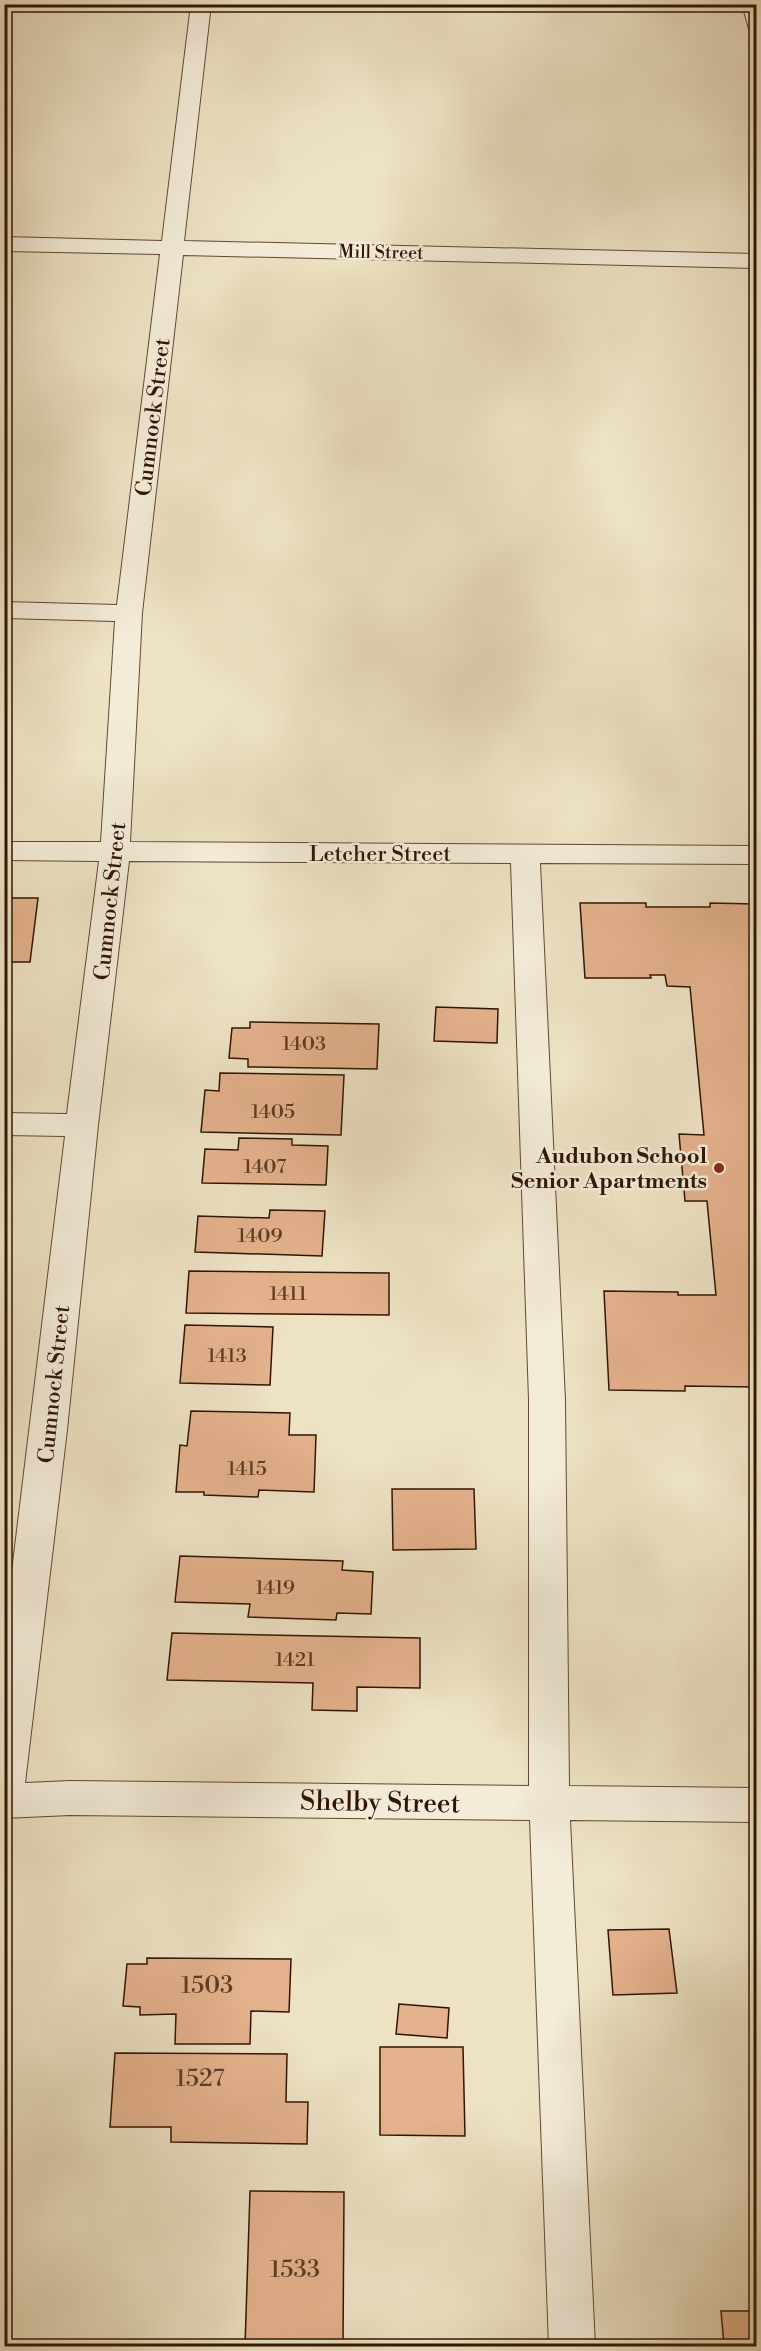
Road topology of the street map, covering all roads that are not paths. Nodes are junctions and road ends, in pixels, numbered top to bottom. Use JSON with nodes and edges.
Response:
{"nodes":[{"id":1,"x":201,"y":4,"type":"edge"},
{"id":2,"x":752,"y":4,"type":"edge"},
{"id":3,"x":756,"y":25,"type":"edge"},
{"id":4,"x":4,"y":244,"type":"edge"},
{"id":5,"x":172,"y":248,"type":"junction"},
{"id":6,"x":756,"y":261,"type":"edge"},
{"id":7,"x":4,"y":610,"type":"edge"},
{"id":8,"x":129,"y":613,"type":"junction"},
{"id":9,"x":4,"y":851,"type":"edge"},
{"id":10,"x":115,"y":852,"type":"junction"},
{"id":11,"x":525,"y":854,"type":"junction"},
{"id":12,"x":756,"y":855,"type":"edge"},
{"id":13,"x":4,"y":1124,"type":"edge"},
{"id":14,"x":82,"y":1125,"type":"junction"},
{"id":15,"x":4,"y":1796,"type":"edge"},
{"id":16,"x":4,"y":1801,"type":"edge"},
{"id":17,"x":549,"y":1804,"type":"junction"},
{"id":18,"x":756,"y":1805,"type":"edge"},
{"id":19,"x":572,"y":2346,"type":"edge"}],
"edges":[{"from":1,"to":5,"type":"street","name":"Cumnock Street"},
{"from":2,"to":3,"type":"street"},
{"from":4,"to":5,"type":"street","name":"Mill Street"},
{"from":5,"to":6,"type":"street","name":"Mill Street"},
{"from":5,"to":8,"type":"street","name":"Cumnock Street"},
{"from":7,"to":8,"type":"street"},
{"from":8,"to":10,"type":"street","name":"Cumnock Street"},
{"from":9,"to":10,"type":"street","name":"Letcher Street"},
{"from":10,"to":11,"type":"street","name":"Letcher Street"},
{"from":10,"to":14,"type":"street","name":"Cumnock Street"},
{"from":11,"to":12,"type":"street","name":"Letcher Street"},
{"from":11,"to":17,"type":"street"},
{"from":13,"to":14,"type":"street"},
{"from":14,"to":15,"type":"street","name":"Cumnock Street"},
{"from":16,"to":17,"type":"street","name":"Shelby Street"},
{"from":17,"to":18,"type":"street","name":"Shelby Street"},
{"from":17,"to":19,"type":"street"}]}
